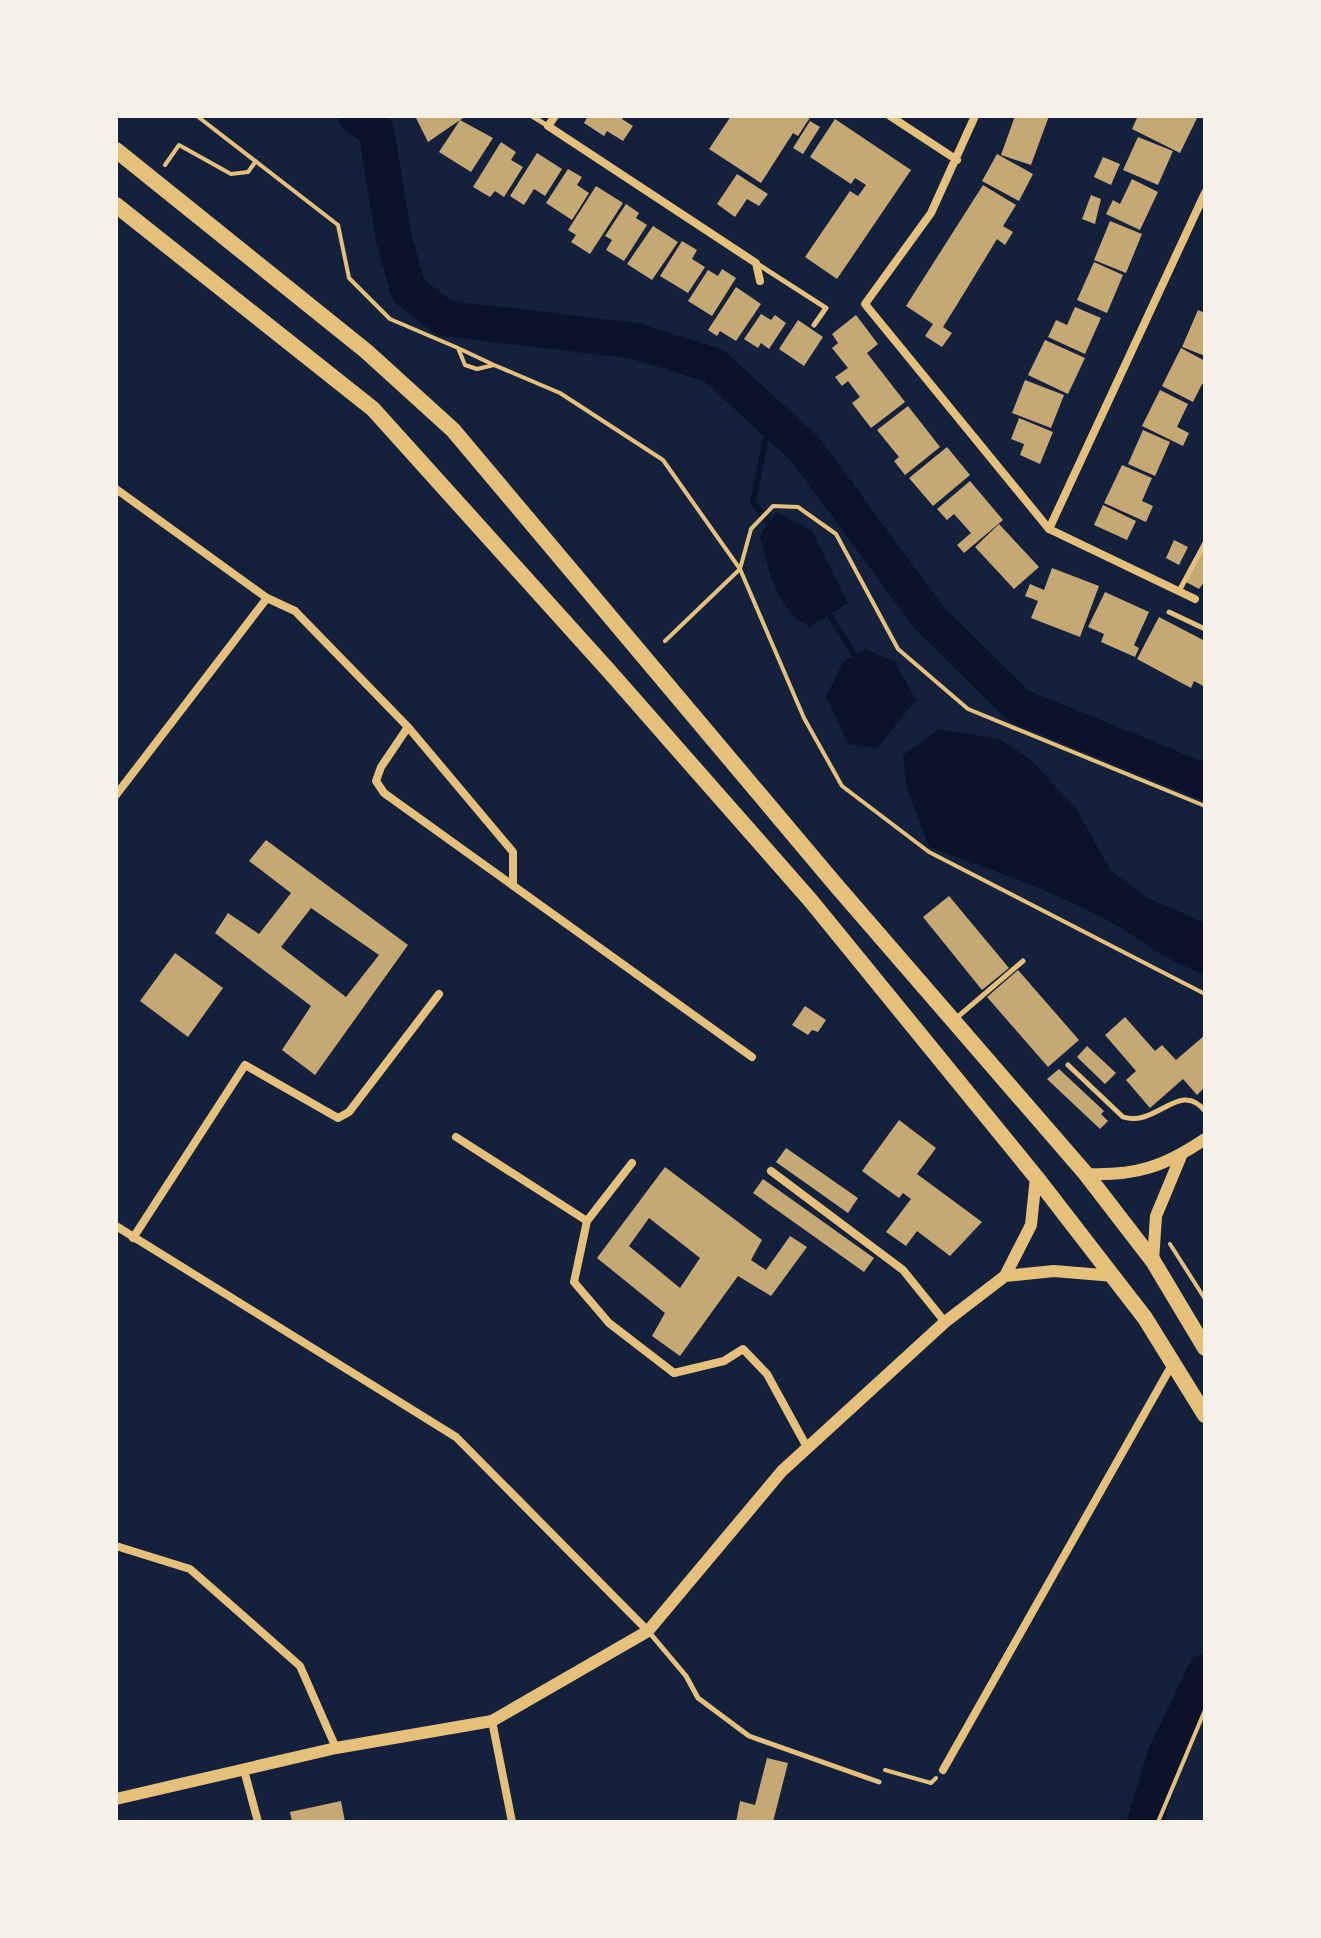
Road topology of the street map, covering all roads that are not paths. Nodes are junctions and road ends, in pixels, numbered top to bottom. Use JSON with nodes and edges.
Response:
{"nodes":[{"id":1,"x":532,"y":116,"type":"edge"},
{"id":2,"x":555,"y":116,"type":"edge"},
{"id":3,"x":890,"y":116,"type":"edge"},
{"id":4,"x":975,"y":116,"type":"edge"},
{"id":5,"x":548,"y":126,"type":"junction"},
{"id":6,"x":116,"y":150,"type":"edge"},
{"id":7,"x":957,"y":160,"type":"junction"},
{"id":8,"x":1205,"y":193,"type":"edge"},
{"id":9,"x":116,"y":205,"type":"edge"},
{"id":10,"x":756,"y":263,"type":"junction"},
{"id":11,"x":760,"y":281,"type":"dead end"},
{"id":12,"x":814,"y":325,"type":"dead end"},
{"id":13,"x":116,"y":489,"type":"edge"},
{"id":14,"x":1049,"y":529,"type":"junction"},
{"id":15,"x":1205,"y":543,"type":"edge"},
{"id":16,"x":1179,"y":591,"type":"junction"},
{"id":17,"x":267,"y":598,"type":"junction"},
{"id":18,"x":1195,"y":599,"type":"dead end"},
{"id":19,"x":1169,"y":612,"type":"dead end"},
{"id":20,"x":1205,"y":629,"type":"edge"},
{"id":21,"x":408,"y":727,"type":"junction"},
{"id":22,"x":116,"y":795,"type":"edge"},
{"id":23,"x":513,"y":883,"type":"junction"},
{"id":24,"x":1023,"y":961,"type":"dead end"},
{"id":25,"x":439,"y":994,"type":"dead end"},
{"id":26,"x":953,"y":1021,"type":"junction"},
{"id":27,"x":752,"y":1057,"type":"dead end"},
{"id":28,"x":1068,"y":1065,"type":"dead end"},
{"id":29,"x":1205,"y":1111,"type":"edge"},
{"id":30,"x":456,"y":1137,"type":"dead end"},
{"id":31,"x":1205,"y":1139,"type":"edge"},
{"id":32,"x":1181,"y":1156,"type":"junction"},
{"id":33,"x":632,"y":1163,"type":"dead end"},
{"id":34,"x":771,"y":1171,"type":"dead end"},
{"id":35,"x":1086,"y":1174,"type":"junction"},
{"id":36,"x":1036,"y":1177,"type":"junction"},
{"id":37,"x":587,"y":1221,"type":"junction"},
{"id":38,"x":116,"y":1226,"type":"edge"},
{"id":39,"x":133,"y":1238,"type":"junction"},
{"id":40,"x":1153,"y":1261,"type":"junction"},
{"id":41,"x":1005,"y":1276,"type":"junction"},
{"id":42,"x":1114,"y":1276,"type":"junction"},
{"id":43,"x":945,"y":1322,"type":"junction"},
{"id":44,"x":1205,"y":1348,"type":"edge"},
{"id":45,"x":1173,"y":1362,"type":"junction"},
{"id":46,"x":1205,"y":1415,"type":"edge"},
{"id":47,"x":808,"y":1449,"type":"junction"},
{"id":48,"x":116,"y":1546,"type":"edge"},
{"id":49,"x":648,"y":1631,"type":"junction"},
{"id":50,"x":492,"y":1721,"type":"junction"},
{"id":51,"x":336,"y":1748,"type":"junction"},
{"id":52,"x":244,"y":1770,"type":"junction"},
{"id":53,"x":943,"y":1770,"type":"road end"},
{"id":54,"x":879,"y":1782,"type":"dead end"},
{"id":55,"x":116,"y":1799,"type":"edge"},
{"id":56,"x":258,"y":1822,"type":"edge"},
{"id":57,"x":512,"y":1822,"type":"edge"}],
"edges":[{"from":1,"to":5,"type":"lane"},
{"from":2,"to":5,"type":"street"},
{"from":3,"to":7,"type":"street"},
{"from":4,"to":7,"type":"street"},
{"from":5,"to":10,"type":"street"},
{"from":6,"to":26,"type":"highway"},
{"from":7,"to":14,"type":"street"},
{"from":8,"to":14,"type":"street"},
{"from":9,"to":36,"type":"highway"},
{"from":10,"to":11,"type":"street"},
{"from":10,"to":12,"type":"lane"},
{"from":13,"to":17,"type":"street"},
{"from":14,"to":16,"type":"street"},
{"from":15,"to":16,"type":"lane"},
{"from":16,"to":18,"type":"street"},
{"from":17,"to":21,"type":"street"},
{"from":17,"to":22,"type":"street"},
{"from":19,"to":20,"type":"lane"},
{"from":21,"to":23,"type":"street"},
{"from":21,"to":23,"type":"street"},
{"from":23,"to":27,"type":"street"},
{"from":24,"to":26,"type":"lane"},
{"from":25,"to":39,"type":"street"},
{"from":26,"to":35,"type":"highway"},
{"from":28,"to":29,"type":"lane"},
{"from":30,"to":37,"type":"street"},
{"from":31,"to":32,"type":"street"},
{"from":32,"to":35,"type":"street"},
{"from":32,"to":40,"type":"street"},
{"from":33,"to":37,"type":"street"},
{"from":34,"to":43,"type":"street"},
{"from":35,"to":40,"type":"highway"},
{"from":36,"to":41,"type":"street"},
{"from":36,"to":42,"type":"highway"},
{"from":37,"to":47,"type":"street"},
{"from":38,"to":39,"type":"street"},
{"from":39,"to":49,"type":"street"},
{"from":40,"to":44,"type":"highway"},
{"from":41,"to":42,"type":"street"},
{"from":41,"to":43,"type":"street"},
{"from":42,"to":45,"type":"highway"},
{"from":43,"to":47,"type":"street"},
{"from":45,"to":46,"type":"highway"},
{"from":45,"to":53,"type":"street"},
{"from":47,"to":49,"type":"street"},
{"from":48,"to":51,"type":"street"},
{"from":49,"to":50,"type":"street"},
{"from":49,"to":54,"type":"lane"},
{"from":50,"to":51,"type":"street"},
{"from":50,"to":57,"type":"street"},
{"from":51,"to":52,"type":"street"},
{"from":52,"to":55,"type":"street"},
{"from":52,"to":56,"type":"street"}]}
